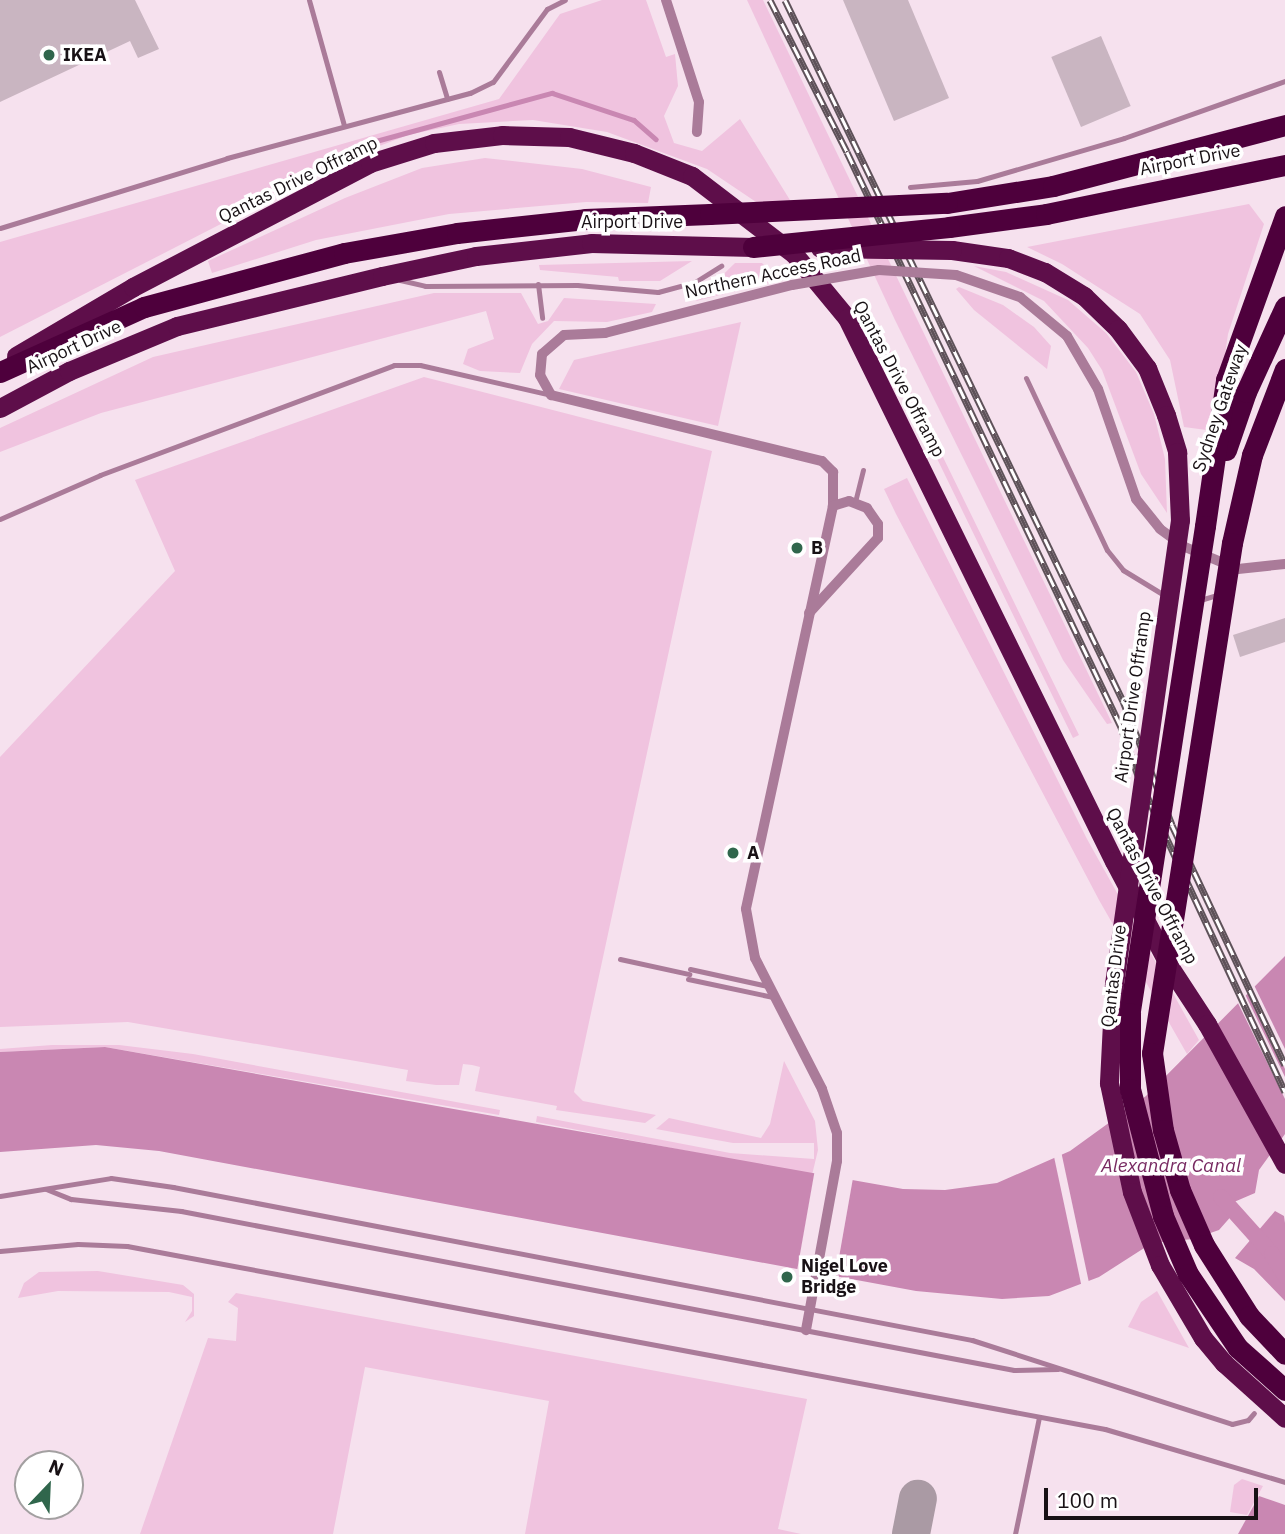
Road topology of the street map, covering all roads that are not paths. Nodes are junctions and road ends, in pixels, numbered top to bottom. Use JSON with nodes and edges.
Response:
{"nodes":[{"id":1,"x":309,"y":0,"type":"edge"},
{"id":2,"x":565,"y":0,"type":"edge"},
{"id":3,"x":666,"y":0,"type":"edge"},
{"id":4,"x":439,"y":72,"type":"dead end"},
{"id":5,"x":1285,"y":81,"type":"edge"},
{"id":6,"x":447,"y":99,"type":"junction"},
{"id":7,"x":1285,"y":115,"type":"edge"},
{"id":8,"x":344,"y":125,"type":"junction"},
{"id":9,"x":1285,"y":125,"type":"edge"},
{"id":10,"x":697,"y":132,"type":"dead end"},
{"id":11,"x":1196,"y":152,"type":"junction"},
{"id":12,"x":1285,"y":165,"type":"edge"},
{"id":13,"x":910,"y":187,"type":"dead end"},
{"id":14,"x":1285,"y":216,"type":"edge"},
{"id":15,"x":0,"y":228,"type":"edge"},
{"id":16,"x":753,"y":247,"type":"junction"},
{"id":17,"x":721,"y":266,"type":"dead end"},
{"id":18,"x":382,"y":276,"type":"junction"},
{"id":19,"x":538,"y":284,"type":"junction"},
{"id":20,"x":1285,"y":307,"type":"edge"},
{"id":21,"x":542,"y":318,"type":"dead end"},
{"id":22,"x":0,"y":366,"type":"edge"},
{"id":23,"x":1285,"y":369,"type":"edge"},
{"id":24,"x":0,"y":372,"type":"edge"},
{"id":25,"x":1026,"y":378,"type":"dead end"},
{"id":26,"x":551,"y":396,"type":"junction"},
{"id":27,"x":1285,"y":401,"type":"edge"},
{"id":28,"x":0,"y":408,"type":"edge"},
{"id":29,"x":863,"y":470,"type":"dead end"},
{"id":30,"x":855,"y":502,"type":"junction"},
{"id":31,"x":833,"y":506,"type":"junction"},
{"id":32,"x":0,"y":519,"type":"edge"},
{"id":33,"x":1205,"y":526,"type":"junction"},
{"id":34,"x":1232,"y":542,"type":"junction"},
{"id":35,"x":1285,"y":564,"type":"edge"},
{"id":36,"x":1238,"y":569,"type":"junction"},
{"id":37,"x":1175,"y":598,"type":"dead end"},
{"id":38,"x":1188,"y":602,"type":"dead end"},
{"id":39,"x":807,"y":615,"type":"junction"},
{"id":40,"x":620,"y":959,"type":"dead end"},
{"id":41,"x":689,"y":974,"type":"junction"},
{"id":42,"x":770,"y":986,"type":"junction"},
{"id":43,"x":776,"y":998,"type":"junction"},
{"id":44,"x":1285,"y":1164,"type":"edge"},
{"id":45,"x":43,"y":1188,"type":"junction"},
{"id":46,"x":0,"y":1196,"type":"edge"},
{"id":47,"x":0,"y":1251,"type":"edge"},
{"id":48,"x":810,"y":1307,"type":"junction"},
{"id":49,"x":806,"y":1330,"type":"junction"},
{"id":50,"x":1285,"y":1354,"type":"edge"},
{"id":51,"x":1061,"y":1368,"type":"junction"},
{"id":52,"x":1285,"y":1390,"type":"edge"},
{"id":53,"x":1254,"y":1413,"type":"dead end"},
{"id":54,"x":1039,"y":1417,"type":"junction"},
{"id":55,"x":1285,"y":1418,"type":"edge"},
{"id":56,"x":1285,"y":1482,"type":"edge"},
{"id":57,"x":1015,"y":1534,"type":"edge"}],
"edges":[{"from":1,"to":8,"type":"lane"},
{"from":2,"to":6,"type":"lane"},
{"from":3,"to":10,"type":"street"},
{"from":4,"to":6,"type":"lane"},
{"from":5,"to":13,"type":"lane"},
{"from":6,"to":8,"type":"lane"},
{"from":7,"to":11,"type":"highway"},
{"from":8,"to":15,"type":"lane"},
{"from":9,"to":11,"type":"highway"},
{"from":11,"to":24,"type":"highway","name":"Airport Drive","bridge":true},
{"from":12,"to":16,"type":"highway","name":"Airport Drive","bridge":true},
{"from":14,"to":33,"type":"highway"},
{"from":16,"to":18,"type":"highway","name":"Airport Drive"},
{"from":16,"to":55,"type":"highway","name":"Airport Drive Offramp","bridge":true},
{"from":17,"to":19,"type":"lane"},
{"from":18,"to":19,"type":"lane"},
{"from":18,"to":28,"type":"highway","name":"Airport Drive"},
{"from":19,"to":21,"type":"lane"},
{"from":20,"to":33,"type":"highway","name":"Sydney Gateway"},
{"from":22,"to":44,"type":"highway","name":"Qantas Drive Offramp"},
{"from":23,"to":34,"type":"highway"},
{"from":25,"to":37,"type":"lane"},
{"from":26,"to":31,"type":"street"},
{"from":26,"to":32,"type":"lane"},
{"from":26,"to":36,"type":"street","name":"Northern Access Road","bridge":true},
{"from":27,"to":34,"type":"highway"},
{"from":29,"to":30,"type":"lane"},
{"from":30,"to":31,"type":"street"},
{"from":30,"to":39,"type":"street"},
{"from":31,"to":39,"type":"street"},
{"from":33,"to":52,"type":"highway","name":"Qantas Drive","bridge":true},
{"from":34,"to":50,"type":"highway","bridge":true},
{"from":35,"to":36,"type":"street","name":"Northern Access Road"},
{"from":36,"to":38,"type":"lane"},
{"from":39,"to":42,"type":"street"},
{"from":40,"to":41,"type":"lane"},
{"from":41,"to":42,"type":"lane"},
{"from":41,"to":43,"type":"lane"},
{"from":42,"to":43,"type":"street"},
{"from":43,"to":48,"type":"street"},
{"from":45,"to":46,"type":"lane"},
{"from":45,"to":48,"type":"lane"},
{"from":45,"to":49,"type":"lane"},
{"from":47,"to":54,"type":"lane"},
{"from":48,"to":49,"type":"street"},
{"from":48,"to":51,"type":"lane"},
{"from":49,"to":51,"type":"lane"},
{"from":51,"to":53,"type":"lane"},
{"from":54,"to":56,"type":"lane"},
{"from":54,"to":57,"type":"lane"}]}
